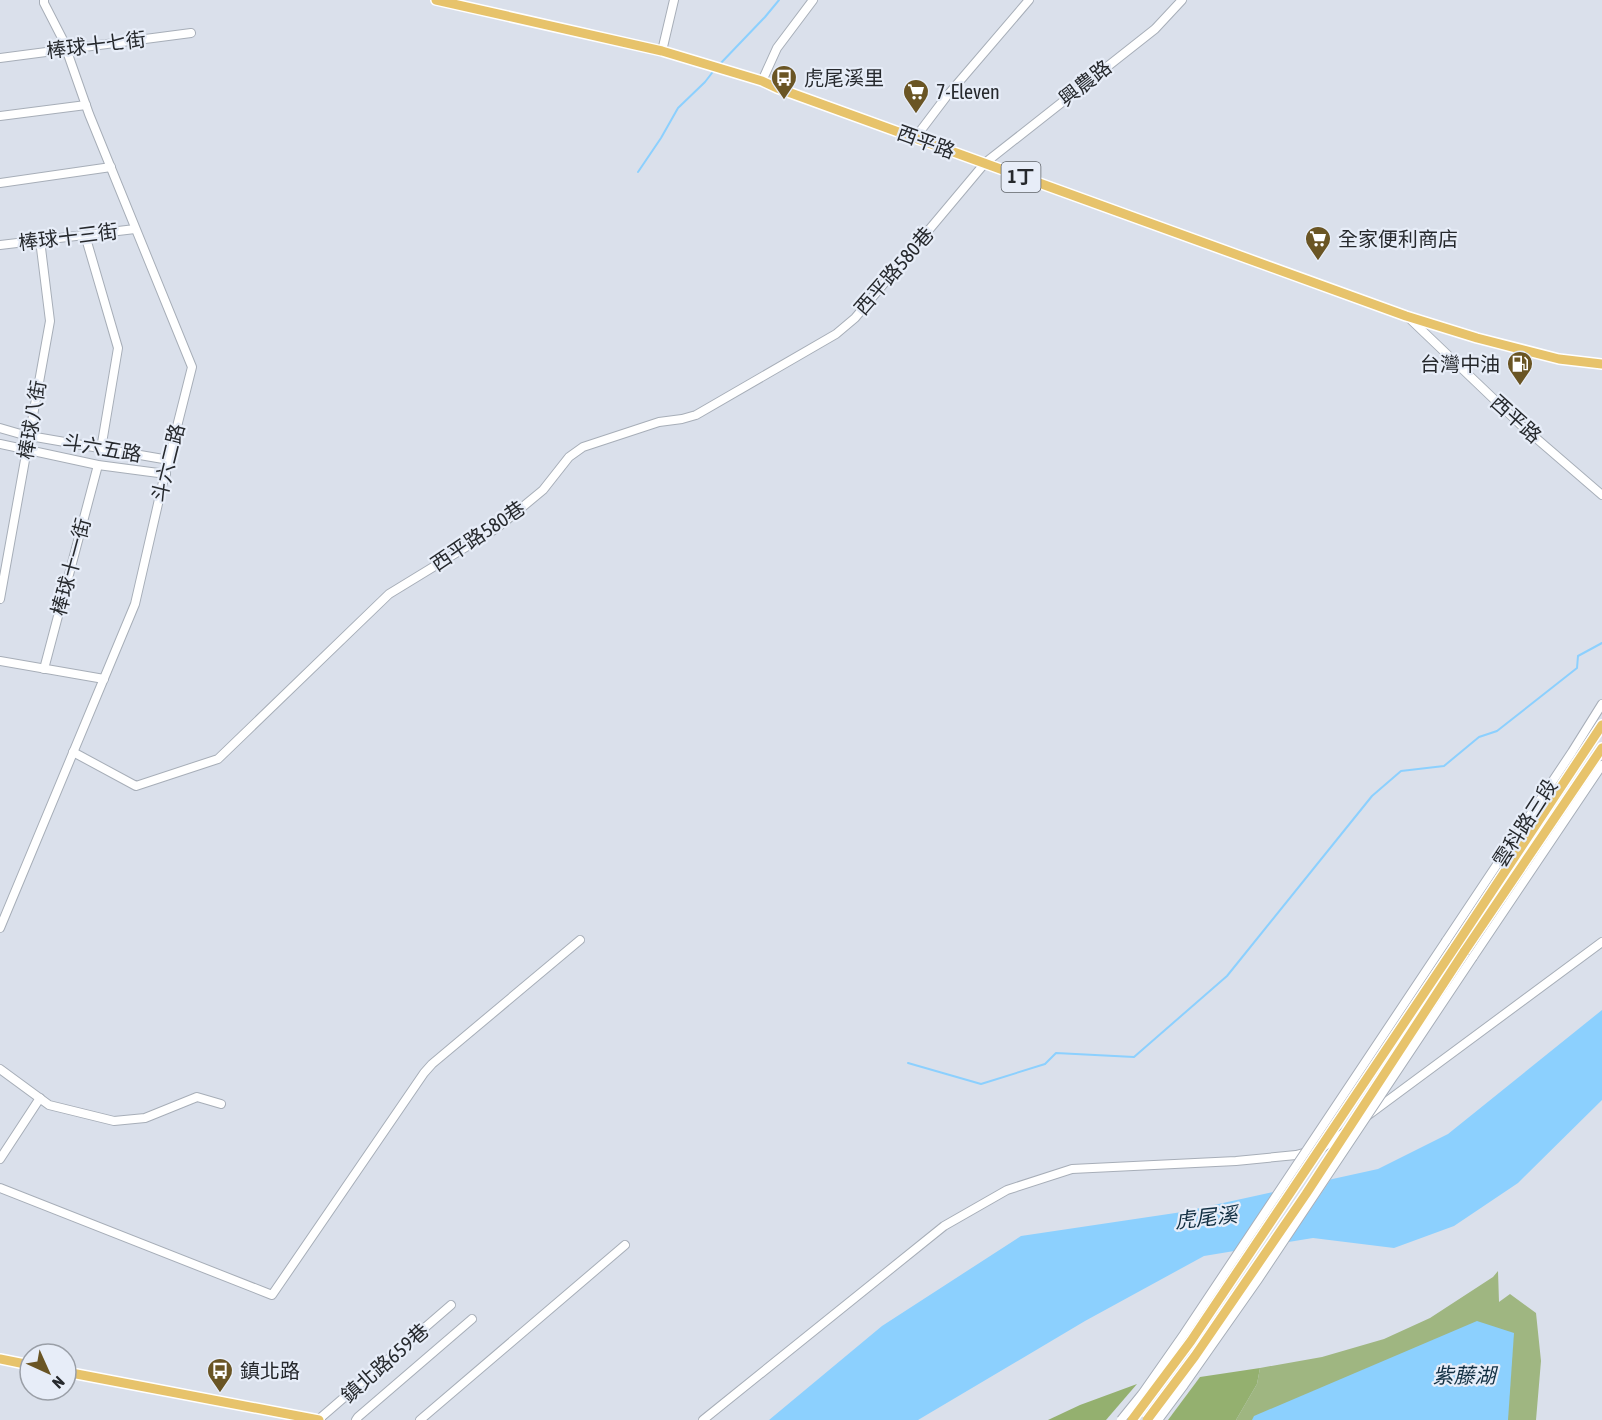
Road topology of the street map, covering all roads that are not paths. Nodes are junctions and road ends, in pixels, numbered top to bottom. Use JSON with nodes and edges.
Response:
{"nodes":[{"id":1,"x":44,"y":0,"type":"edge"},
{"id":2,"x":436,"y":0,"type":"edge"},
{"id":3,"x":674,"y":0,"type":"edge"},
{"id":4,"x":813,"y":0,"type":"edge"},
{"id":5,"x":1029,"y":0,"type":"edge"},
{"id":6,"x":1182,"y":0,"type":"edge"},
{"id":7,"x":191,"y":33,"type":"dead end"},
{"id":8,"x":67,"y":49,"type":"junction"},
{"id":9,"x":662,"y":51,"type":"junction"},
{"id":10,"x":0,"y":58,"type":"edge"},
{"id":11,"x":762,"y":81,"type":"junction"},
{"id":12,"x":86,"y":105,"type":"junction"},
{"id":13,"x":0,"y":116,"type":"edge"},
{"id":14,"x":915,"y":138,"type":"junction"},
{"id":15,"x":985,"y":163,"type":"junction"},
{"id":16,"x":111,"y":167,"type":"junction"},
{"id":17,"x":0,"y":183,"type":"edge"},
{"id":18,"x":135,"y":229,"type":"junction"},
{"id":19,"x":85,"y":235,"type":"junction"},
{"id":20,"x":40,"y":240,"type":"junction"},
{"id":21,"x":0,"y":245,"type":"edge"},
{"id":22,"x":1407,"y":316,"type":"junction"},
{"id":23,"x":1602,"y":364,"type":"edge"},
{"id":24,"x":0,"y":428,"type":"edge"},
{"id":25,"x":30,"y":436,"type":"junction"},
{"id":26,"x":0,"y":444,"type":"edge"},
{"id":27,"x":101,"y":449,"type":"junction"},
{"id":28,"x":26,"y":450,"type":"junction"},
{"id":29,"x":169,"y":460,"type":"junction"},
{"id":30,"x":98,"y":465,"type":"junction"},
{"id":31,"x":166,"y":474,"type":"junction"},
{"id":32,"x":1602,"y":495,"type":"edge"},
{"id":33,"x":0,"y":599,"type":"edge"},
{"id":34,"x":0,"y":661,"type":"edge"},
{"id":35,"x":44,"y":669,"type":"junction"},
{"id":36,"x":104,"y":679,"type":"junction"},
{"id":37,"x":1602,"y":704,"type":"edge"},
{"id":38,"x":1602,"y":725,"type":"edge"},
{"id":39,"x":1602,"y":748,"type":"edge"},
{"id":40,"x":73,"y":752,"type":"junction"},
{"id":41,"x":1602,"y":765,"type":"edge"},
{"id":42,"x":2,"y":919,"type":"edge"},
{"id":43,"x":0,"y":928,"type":"edge"},
{"id":44,"x":580,"y":940,"type":"dead end"},
{"id":45,"x":1602,"y":942,"type":"edge"},
{"id":46,"x":0,"y":1069,"type":"edge"},
{"id":47,"x":40,"y":1098,"type":"junction"},
{"id":48,"x":221,"y":1104,"type":"dead end"},
{"id":49,"x":0,"y":1159,"type":"edge"},
{"id":50,"x":0,"y":1188,"type":"edge"},
{"id":51,"x":625,"y":1245,"type":"dead end"},
{"id":52,"x":452,"y":1305,"type":"dead end"},
{"id":53,"x":472,"y":1319,"type":"dead end"},
{"id":54,"x":0,"y":1359,"type":"edge"},
{"id":55,"x":18,"y":1363,"type":"edge"},
{"id":56,"x":78,"y":1374,"type":"edge"},
{"id":57,"x":315,"y":1420,"type":"edge"},
{"id":58,"x":356,"y":1420,"type":"edge"},
{"id":59,"x":420,"y":1420,"type":"edge"},
{"id":60,"x":703,"y":1420,"type":"edge"},
{"id":61,"x":1121,"y":1420,"type":"edge"},
{"id":62,"x":1132,"y":1420,"type":"edge"},
{"id":63,"x":1147,"y":1420,"type":"edge"},
{"id":64,"x":1158,"y":1420,"type":"edge"}],
"edges":[{"from":1,"to":8,"type":"street","name":"斗六二路"},
{"from":2,"to":9,"type":"main road","name":"西平路","number":"1丁"},
{"from":3,"to":9,"type":"street"},
{"from":4,"to":11,"type":"street"},
{"from":5,"to":14,"type":"street"},
{"from":6,"to":15,"type":"street","name":"興農路"},
{"from":7,"to":8,"type":"street","name":"棒球十七街"},
{"from":8,"to":10,"type":"street","name":"棒球十七街"},
{"from":8,"to":12,"type":"street","name":"斗六二路"},
{"from":9,"to":11,"type":"main road","name":"西平路","number":"1丁"},
{"from":11,"to":14,"type":"main road","name":"西平路","number":"1丁"},
{"from":12,"to":13,"type":"street"},
{"from":12,"to":16,"type":"street","name":"斗六二路"},
{"from":14,"to":15,"type":"main road","name":"西平路","number":"1丁"},
{"from":15,"to":22,"type":"main road","name":"西平路","number":"1丁"},
{"from":15,"to":40,"type":"street","name":"西平路580巷"},
{"from":16,"to":17,"type":"street"},
{"from":16,"to":18,"type":"street","name":"斗六二路"},
{"from":18,"to":19,"type":"street","name":"棒球十三街"},
{"from":18,"to":29,"type":"street","name":"斗六二路"},
{"from":19,"to":20,"type":"street","name":"棒球十三街"},
{"from":19,"to":27,"type":"street"},
{"from":20,"to":21,"type":"street","name":"棒球十三街"},
{"from":20,"to":25,"type":"street","name":"棒球八街"},
{"from":22,"to":23,"type":"main road","name":"西平路","number":"1丁"},
{"from":22,"to":32,"type":"street","name":"西平路"},
{"from":24,"to":25,"type":"street","name":"斗六五路"},
{"from":25,"to":27,"type":"street","name":"斗六五路"},
{"from":25,"to":28,"type":"street","name":"棒球八街"},
{"from":26,"to":28,"type":"street","name":"斗六五路"},
{"from":27,"to":29,"type":"street","name":"斗六五路"},
{"from":28,"to":30,"type":"street","name":"斗六五路"},
{"from":28,"to":33,"type":"street","name":"棒球八街"},
{"from":29,"to":31,"type":"street","name":"斗六二路"},
{"from":30,"to":31,"type":"street","name":"斗六五路"},
{"from":30,"to":35,"type":"street","name":"棒球十一街"},
{"from":31,"to":36,"type":"street","name":"斗六二路"},
{"from":34,"to":35,"type":"street"},
{"from":35,"to":36,"type":"street"},
{"from":36,"to":40,"type":"street","name":"斗六二路"},
{"from":37,"to":61,"type":"street","name":"雲科路三段","bridge":true},
{"from":38,"to":62,"type":"main road","name":"雲科路三段","bridge":true},
{"from":39,"to":63,"type":"main road","name":"雲科路三段","bridge":true},
{"from":40,"to":42,"type":"street","name":"斗六二路"},
{"from":41,"to":64,"type":"street","name":"雲科路三段","bridge":true},
{"from":42,"to":43,"type":"street","name":"斗六二路"},
{"from":44,"to":50,"type":"street"},
{"from":45,"to":60,"type":"street"},
{"from":46,"to":47,"type":"street"},
{"from":47,"to":48,"type":"street"},
{"from":47,"to":49,"type":"street"},
{"from":51,"to":59,"type":"street"},
{"from":52,"to":57,"type":"street","name":"鎮北路659巷"},
{"from":53,"to":58,"type":"street"},
{"from":54,"to":55,"type":"main road"},
{"from":56,"to":57,"type":"main road"}]}
